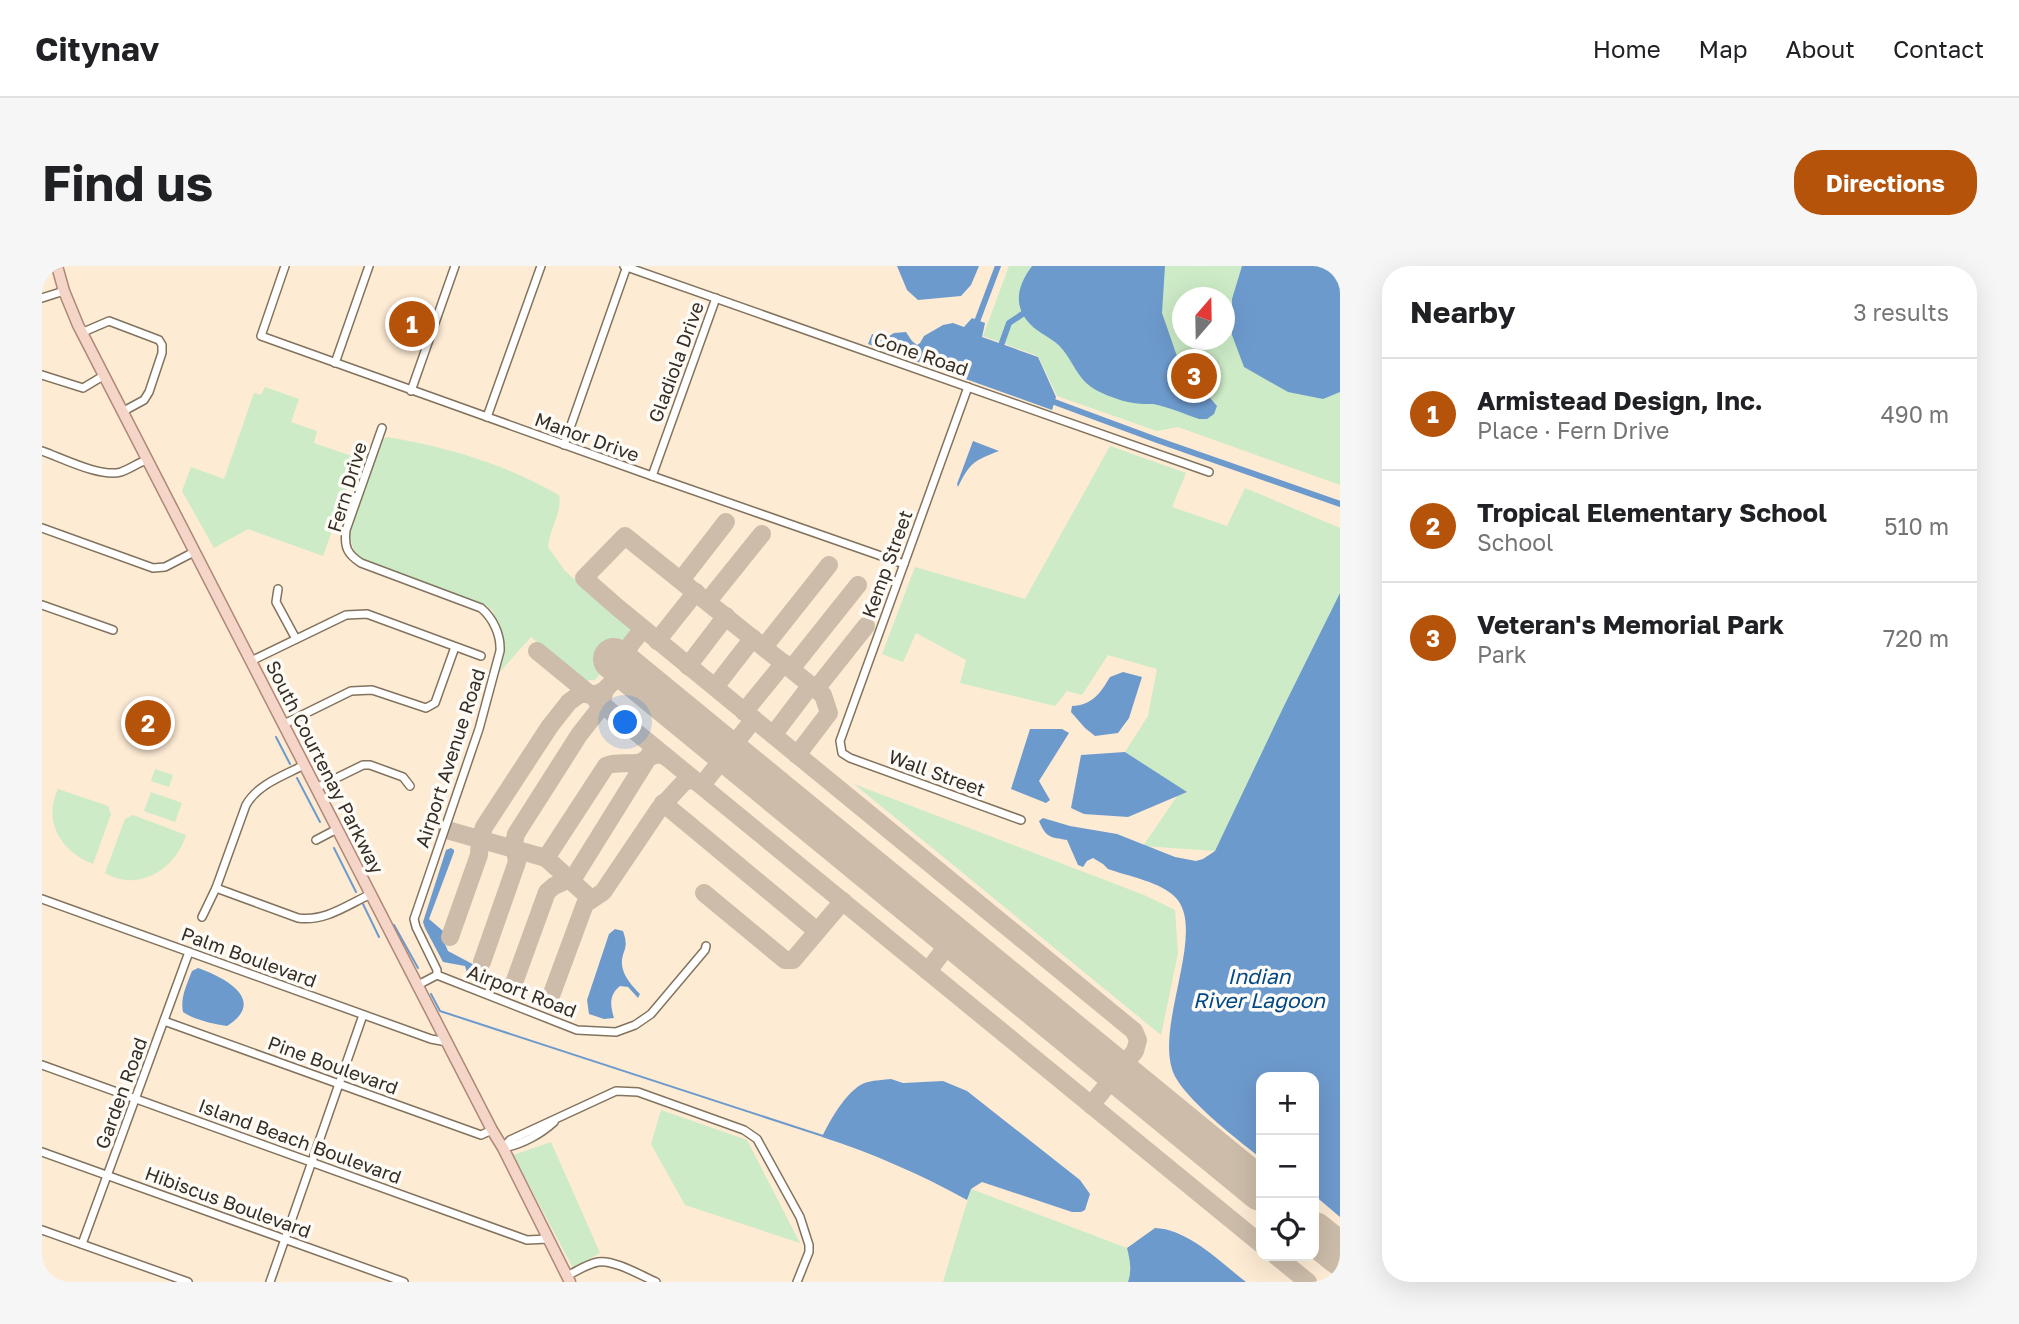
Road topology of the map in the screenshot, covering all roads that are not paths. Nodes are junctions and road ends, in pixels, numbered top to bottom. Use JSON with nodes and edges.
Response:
{"nodes":[{"id":1,"x":57,"y":266,"type":"edge"},
{"id":2,"x":285,"y":266,"type":"edge"},
{"id":3,"x":369,"y":266,"type":"edge"},
{"id":4,"x":455,"y":266,"type":"edge"},
{"id":5,"x":541,"y":266,"type":"edge"},
{"id":6,"x":626,"y":266,"type":"edge"},
{"id":7,"x":64,"y":291,"type":"junction"},
{"id":8,"x":42,"y":298,"type":"edge"},
{"id":9,"x":716,"y":298,"type":"junction"},
{"id":10,"x":81,"y":332,"type":"junction"},
{"id":11,"x":335,"y":363,"type":"junction"},
{"id":12,"x":42,"y":375,"type":"edge"},
{"id":13,"x":103,"y":376,"type":"junction"},
{"id":14,"x":968,"y":387,"type":"junction"},
{"id":15,"x":411,"y":391,"type":"junction"},
{"id":16,"x":122,"y":412,"type":"junction"},
{"id":17,"x":487,"y":418,"type":"junction"},
{"id":18,"x":382,"y":428,"type":"dead end"},
{"id":19,"x":564,"y":445,"type":"junction"},
{"id":20,"x":42,"y":451,"type":"edge"},
{"id":21,"x":146,"y":460,"type":"junction"},
{"id":22,"x":1209,"y":472,"type":"dead end"},
{"id":23,"x":652,"y":476,"type":"junction"},
{"id":24,"x":42,"y":527,"type":"edge"},
{"id":25,"x":194,"y":552,"type":"junction"},
{"id":26,"x":349,"y":555,"type":"joint"},
{"id":27,"x":904,"y":564,"type":"junction"},
{"id":28,"x":278,"y":589,"type":"dead end"},
{"id":29,"x":42,"y":606,"type":"edge"},
{"id":30,"x":113,"y":630,"type":"dead end"},
{"id":31,"x":296,"y":639,"type":"junction"},
{"id":32,"x":455,"y":647,"type":"junction"},
{"id":33,"x":481,"y":656,"type":"dead end"},
{"id":34,"x":251,"y":661,"type":"junction"},
{"id":35,"x":284,"y":724,"type":"junction"},
{"id":36,"x":842,"y":753,"type":"joint"},
{"id":37,"x":304,"y":765,"type":"junction"},
{"id":38,"x":410,"y":786,"type":"dead end"},
{"id":39,"x":316,"y":788,"type":"junction"},
{"id":40,"x":1021,"y":820,"type":"dead end"},
{"id":41,"x":337,"y":829,"type":"junction"},
{"id":42,"x":316,"y":840,"type":"dead end"},
{"id":43,"x":216,"y":888,"type":"junction"},
{"id":44,"x":371,"y":894,"type":"junction"},
{"id":45,"x":42,"y":899,"type":"edge"},
{"id":46,"x":202,"y":917,"type":"dead end"},
{"id":47,"x":706,"y":946,"type":"dead end"},
{"id":48,"x":189,"y":952,"type":"junction"},
{"id":49,"x":437,"y":975,"type":"junction"},
{"id":50,"x":418,"y":985,"type":"junction"},
{"id":51,"x":363,"y":1015,"type":"junction"},
{"id":52,"x":164,"y":1021,"type":"junction"},
{"id":53,"x":447,"y":1041,"type":"junction"},
{"id":54,"x":42,"y":1065,"type":"edge"},
{"id":55,"x":339,"y":1084,"type":"junction"},
{"id":56,"x":135,"y":1099,"type":"junction"},
{"id":57,"x":492,"y":1130,"type":"junction"},
{"id":58,"x":503,"y":1148,"type":"junction"},
{"id":59,"x":42,"y":1152,"type":"edge"},
{"id":60,"x":311,"y":1162,"type":"junction"},
{"id":61,"x":107,"y":1175,"type":"junction"},
{"id":62,"x":42,"y":1230,"type":"edge"},
{"id":63,"x":284,"y":1239,"type":"junction"},
{"id":64,"x":548,"y":1239,"type":"junction"},
{"id":65,"x":82,"y":1244,"type":"junction"},
{"id":66,"x":568,"y":1279,"type":"edge"},
{"id":67,"x":187,"y":1282,"type":"edge"},
{"id":68,"x":270,"y":1282,"type":"edge"},
{"id":69,"x":404,"y":1282,"type":"edge"},
{"id":70,"x":656,"y":1282,"type":"edge"},
{"id":71,"x":797,"y":1282,"type":"edge"}],
"edges":[{"from":1,"to":7,"type":"main road","name":"South Courtenay Parkway"},
{"from":2,"to":11,"type":"street","name":"Manor Drive"},
{"from":3,"to":11,"type":"street"},
{"from":4,"to":15,"type":"street"},
{"from":5,"to":17,"type":"street"},
{"from":6,"to":9,"type":"street","name":"Cone Road"},
{"from":6,"to":19,"type":"street"},
{"from":7,"to":8,"type":"street"},
{"from":7,"to":10,"type":"main road","name":"South Courtenay Parkway"},
{"from":9,"to":14,"type":"street","name":"Cone Road"},
{"from":9,"to":23,"type":"street","name":"Gladiola Drive"},
{"from":10,"to":13,"type":"main road","name":"South Courtenay Parkway"},
{"from":10,"to":16,"type":"street"},
{"from":11,"to":15,"type":"street","name":"Manor Drive"},
{"from":12,"to":13,"type":"street"},
{"from":13,"to":16,"type":"main road","name":"South Courtenay Parkway"},
{"from":14,"to":22,"type":"street","name":"Cone Road"},
{"from":14,"to":27,"type":"street","name":"Kemp Street"},
{"from":15,"to":17,"type":"street","name":"Manor Drive"},
{"from":16,"to":21,"type":"main road","name":"South Courtenay Parkway"},
{"from":17,"to":19,"type":"street","name":"Manor Drive"},
{"from":18,"to":26,"type":"street","name":"Fern Drive"},
{"from":19,"to":23,"type":"street","name":"Manor Drive"},
{"from":20,"to":21,"type":"street"},
{"from":21,"to":25,"type":"main road","name":"South Courtenay Parkway"},
{"from":23,"to":27,"type":"street","name":"Manor Drive"},
{"from":24,"to":25,"type":"street"},
{"from":25,"to":34,"type":"main road","name":"South Courtenay Parkway"},
{"from":26,"to":49,"type":"street","name":"Airport Avenue Road"},
{"from":27,"to":36,"type":"street","name":"Kemp Street"},
{"from":28,"to":31,"type":"street"},
{"from":29,"to":30,"type":"street"},
{"from":31,"to":32,"type":"street"},
{"from":31,"to":34,"type":"street"},
{"from":32,"to":33,"type":"street"},
{"from":32,"to":35,"type":"street"},
{"from":34,"to":35,"type":"main road","name":"South Courtenay Parkway"},
{"from":35,"to":37,"type":"main road","name":"South Courtenay Parkway"},
{"from":36,"to":40,"type":"street","name":"Wall Street"},
{"from":37,"to":39,"type":"main road","name":"South Courtenay Parkway"},
{"from":37,"to":43,"type":"street"},
{"from":38,"to":39,"type":"street"},
{"from":39,"to":41,"type":"main road","name":"South Courtenay Parkway"},
{"from":41,"to":42,"type":"street"},
{"from":41,"to":44,"type":"main road","name":"South Courtenay Parkway"},
{"from":43,"to":44,"type":"street"},
{"from":43,"to":46,"type":"street"},
{"from":44,"to":50,"type":"main road","name":"South Courtenay Parkway"},
{"from":45,"to":48,"type":"street","name":"Palm Boulevard"},
{"from":47,"to":49,"type":"street","name":"Airport Road"},
{"from":48,"to":51,"type":"street","name":"Palm Boulevard"},
{"from":48,"to":52,"type":"street","name":"Garden Road"},
{"from":49,"to":50,"type":"street","name":"Airport Road"},
{"from":50,"to":53,"type":"main road","name":"South Courtenay Parkway"},
{"from":51,"to":53,"type":"street","name":"Palm Boulevard"},
{"from":51,"to":55,"type":"street"},
{"from":52,"to":55,"type":"street","name":"Pine Boulevard"},
{"from":52,"to":56,"type":"street","name":"Garden Road"},
{"from":53,"to":57,"type":"main road","name":"South Courtenay Parkway"},
{"from":54,"to":56,"type":"street","name":"Island Beach Boulevard"},
{"from":55,"to":57,"type":"street","name":"Pine Boulevard"},
{"from":55,"to":60,"type":"street"},
{"from":56,"to":60,"type":"street","name":"Island Beach Boulevard"},
{"from":56,"to":61,"type":"street","name":"Garden Road"},
{"from":57,"to":58,"type":"main road","name":"South Courtenay Parkway"},
{"from":58,"to":64,"type":"main road","name":"South Courtenay Parkway"},
{"from":58,"to":71,"type":"street"},
{"from":59,"to":61,"type":"street","name":"Hibiscus Boulevard"},
{"from":60,"to":63,"type":"street"},
{"from":60,"to":64,"type":"street","name":"Island Beach Boulevard"},
{"from":61,"to":63,"type":"street","name":"Hibiscus Boulevard"},
{"from":61,"to":65,"type":"street","name":"Garden Road"},
{"from":62,"to":65,"type":"street"},
{"from":63,"to":68,"type":"street"},
{"from":63,"to":69,"type":"street","name":"Hibiscus Boulevard"},
{"from":64,"to":66,"type":"main road","name":"South Courtenay Parkway"},
{"from":65,"to":67,"type":"street"},
{"from":66,"to":70,"type":"street"}]}
